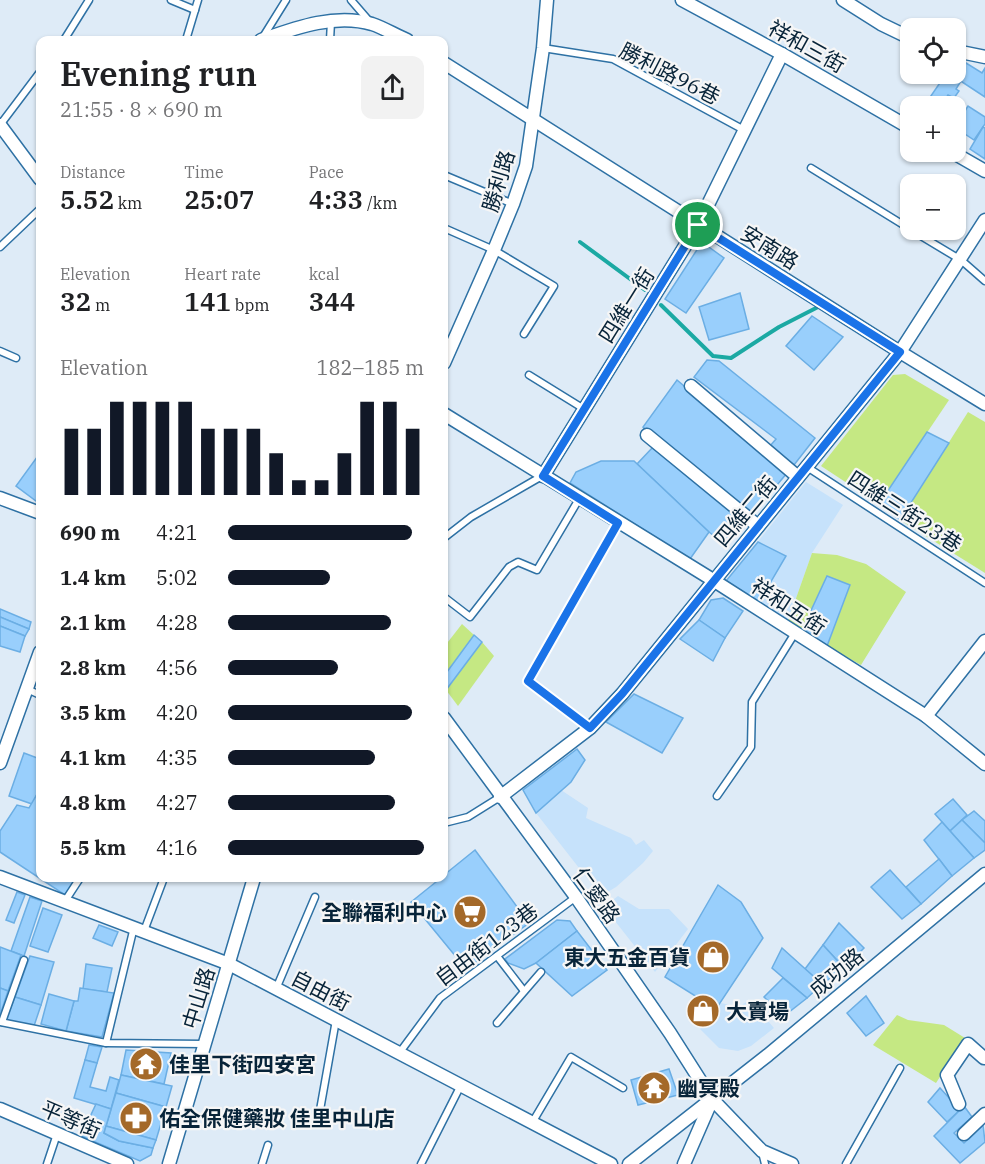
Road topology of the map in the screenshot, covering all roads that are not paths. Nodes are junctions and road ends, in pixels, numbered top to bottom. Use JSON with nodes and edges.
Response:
{"nodes":[{"id":1,"x":89,"y":0,"type":"edge"},
{"id":2,"x":171,"y":0,"type":"edge"},
{"id":3,"x":198,"y":0,"type":"edge"},
{"id":4,"x":286,"y":0,"type":"edge"},
{"id":5,"x":351,"y":0,"type":"edge"},
{"id":6,"x":547,"y":0,"type":"edge"},
{"id":7,"x":682,"y":0,"type":"edge"},
{"id":8,"x":843,"y":0,"type":"edge"},
{"id":9,"x":195,"y":10,"type":"junction"},
{"id":10,"x":331,"y":22,"type":"junction"},
{"id":11,"x":373,"y":24,"type":"junction"},
{"id":12,"x":900,"y":33,"type":"edge"},
{"id":13,"x":66,"y":36,"type":"edge"},
{"id":14,"x":187,"y":36,"type":"edge"},
{"id":15,"x":264,"y":36,"type":"edge"},
{"id":16,"x":273,"y":36,"type":"edge"},
{"id":17,"x":330,"y":36,"type":"edge"},
{"id":18,"x":398,"y":36,"type":"edge"},
{"id":19,"x":543,"y":48,"type":"junction"},
{"id":20,"x":966,"y":53,"type":"edge"},
{"id":21,"x":782,"y":54,"type":"junction"},
{"id":22,"x":985,"y":57,"type":"edge"},
{"id":23,"x":448,"y":66,"type":"edge"},
{"id":24,"x":36,"y":77,"type":"edge"},
{"id":25,"x":532,"y":118,"type":"junction"},
{"id":26,"x":900,"y":122,"type":"edge"},
{"id":27,"x":0,"y":125,"type":"edge"},
{"id":28,"x":745,"y":130,"type":"junction"},
{"id":29,"x":966,"y":160,"type":"edge"},
{"id":30,"x":811,"y":168,"type":"dead end"},
{"id":31,"x":985,"y":171,"type":"edge"},
{"id":32,"x":36,"y":174,"type":"edge"},
{"id":33,"x":448,"y":177,"type":"edge"},
{"id":34,"x":513,"y":204,"type":"junction"},
{"id":35,"x":36,"y":214,"type":"edge"},
{"id":36,"x":985,"y":220,"type":"edge"},
{"id":37,"x":900,"y":222,"type":"edge"},
{"id":38,"x":698,"y":225,"type":"junction"},
{"id":39,"x":448,"y":230,"type":"edge"},
{"id":40,"x":929,"y":240,"type":"edge"},
{"id":41,"x":0,"y":247,"type":"edge"},
{"id":42,"x":494,"y":250,"type":"junction"},
{"id":43,"x":961,"y":260,"type":"junction"},
{"id":44,"x":985,"y":282,"type":"edge"},
{"id":45,"x":524,"y":334,"type":"dead end"},
{"id":46,"x":0,"y":351,"type":"edge"},
{"id":47,"x":900,"y":352,"type":"junction"},
{"id":48,"x":448,"y":354,"type":"edge"},
{"id":49,"x":15,"y":358,"type":"dead end"},
{"id":50,"x":529,"y":375,"type":"dead end"},
{"id":51,"x":691,"y":386,"type":"dead end"},
{"id":52,"x":985,"y":404,"type":"edge"},
{"id":53,"x":584,"y":410,"type":"junction"},
{"id":54,"x":448,"y":417,"type":"edge"},
{"id":55,"x":647,"y":435,"type":"dead end"},
{"id":56,"x":807,"y":466,"type":"junction"},
{"id":57,"x":543,"y":476,"type":"junction"},
{"id":58,"x":798,"y":477,"type":"junction"},
{"id":59,"x":0,"y":498,"type":"edge"},
{"id":60,"x":579,"y":499,"type":"junction"},
{"id":61,"x":36,"y":512,"type":"edge"},
{"id":62,"x":618,"y":523,"type":"junction"},
{"id":63,"x":758,"y":526,"type":"junction"},
{"id":64,"x":448,"y":535,"type":"edge"},
{"id":65,"x":713,"y":580,"type":"junction"},
{"id":66,"x":985,"y":584,"type":"edge"},
{"id":67,"x":448,"y":600,"type":"edge"},
{"id":68,"x":795,"y":633,"type":"junction"},
{"id":69,"x":983,"y":648,"type":"edge"},
{"id":70,"x":36,"y":663,"type":"edge"},
{"id":71,"x":27,"y":689,"type":"junction"},
{"id":72,"x":36,"y":693,"type":"edge"},
{"id":73,"x":926,"y":716,"type":"junction"},
{"id":74,"x":448,"y":724,"type":"edge"},
{"id":75,"x":590,"y":728,"type":"junction"},
{"id":76,"x":0,"y":763,"type":"edge"},
{"id":77,"x":985,"y":764,"type":"edge"},
{"id":78,"x":717,"y":796,"type":"dead end"},
{"id":79,"x":500,"y":797,"type":"junction"},
{"id":80,"x":448,"y":822,"type":"edge"},
{"id":81,"x":985,"y":874,"type":"edge"},
{"id":82,"x":0,"y":878,"type":"edge"},
{"id":83,"x":78,"y":882,"type":"edge"},
{"id":84,"x":162,"y":882,"type":"edge"},
{"id":85,"x":253,"y":882,"type":"edge"},
{"id":86,"x":315,"y":897,"type":"dead end"},
{"id":87,"x":576,"y":897,"type":"junction"},
{"id":88,"x":65,"y":902,"type":"junction"},
{"id":89,"x":139,"y":929,"type":"junction"},
{"id":90,"x":497,"y":956,"type":"junction"},
{"id":91,"x":24,"y":960,"type":"dead end"},
{"id":92,"x":229,"y":964,"type":"junction"},
{"id":93,"x":541,"y":972,"type":"dead end"},
{"id":94,"x":276,"y":989,"type":"junction"},
{"id":95,"x":524,"y":991,"type":"junction"},
{"id":96,"x":336,"y":1020,"type":"junction"},
{"id":97,"x":1,"y":1022,"type":"edge"},
{"id":98,"x":497,"y":1023,"type":"dead end"},
{"id":99,"x":106,"y":1043,"type":"junction"},
{"id":100,"x":205,"y":1044,"type":"junction"},
{"id":101,"x":400,"y":1052,"type":"junction"},
{"id":102,"x":985,"y":1058,"type":"edge"},
{"id":103,"x":900,"y":1068,"type":"dead end"},
{"id":104,"x":461,"y":1085,"type":"junction"},
{"id":105,"x":623,"y":1088,"type":"dead end"},
{"id":106,"x":711,"y":1100,"type":"junction"},
{"id":107,"x":959,"y":1104,"type":"dead end"},
{"id":108,"x":0,"y":1109,"type":"edge"},
{"id":109,"x":320,"y":1110,"type":"dead end"},
{"id":110,"x":985,"y":1114,"type":"edge"},
{"id":111,"x":532,"y":1123,"type":"junction"},
{"id":112,"x":57,"y":1134,"type":"junction"},
{"id":113,"x":964,"y":1134,"type":"dead end"},
{"id":114,"x":268,"y":1145,"type":"dead end"},
{"id":115,"x":762,"y":1151,"type":"junction"},
{"id":116,"x":47,"y":1164,"type":"edge"},
{"id":117,"x":127,"y":1164,"type":"edge"},
{"id":118,"x":169,"y":1164,"type":"edge"},
{"id":119,"x":262,"y":1164,"type":"edge"},
{"id":120,"x":422,"y":1164,"type":"edge"},
{"id":121,"x":611,"y":1164,"type":"edge"},
{"id":122,"x":629,"y":1164,"type":"edge"},
{"id":123,"x":684,"y":1164,"type":"edge"},
{"id":124,"x":765,"y":1164,"type":"edge"},
{"id":125,"x":792,"y":1164,"type":"edge"},
{"id":126,"x":846,"y":1164,"type":"edge"}],
"edges":[{"from":1,"to":13,"type":"lane"},
{"from":2,"to":9,"type":"lane"},
{"from":3,"to":9,"type":"lane"},
{"from":4,"to":15,"type":"lane"},
{"from":5,"to":11,"type":"lane"},
{"from":6,"to":19,"type":"street","name":"勝利路"},
{"from":7,"to":21,"type":"street","name":"祥和三街"},
{"from":8,"to":12,"type":"street"},
{"from":9,"to":14,"type":"lane"},
{"from":10,"to":11,"type":"street"},
{"from":10,"to":16,"type":"street"},
{"from":10,"to":17,"type":"lane"},
{"from":11,"to":18,"type":"street"},
{"from":19,"to":25,"type":"street","name":"勝利路"},
{"from":19,"to":28,"type":"lane","name":"勝利路96巷"},
{"from":20,"to":22,"type":"street"},
{"from":21,"to":26,"type":"street","name":"祥和三街"},
{"from":21,"to":28,"type":"street","name":"四維一街"},
{"from":23,"to":25,"type":"street","name":"安南路"},
{"from":24,"to":27,"type":"lane"},
{"from":25,"to":34,"type":"street","name":"勝利路"},
{"from":25,"to":38,"type":"street","name":"安南路"},
{"from":27,"to":32,"type":"street"},
{"from":28,"to":38,"type":"street","name":"四維一街"},
{"from":29,"to":31,"type":"street"},
{"from":30,"to":37,"type":"lane"},
{"from":33,"to":34,"type":"lane"},
{"from":34,"to":42,"type":"street","name":"勝利路"},
{"from":35,"to":41,"type":"lane"},
{"from":36,"to":43,"type":"street","name":"四維二街"},
{"from":38,"to":47,"type":"street","name":"安南路"},
{"from":38,"to":53,"type":"street","name":"四維一街"},
{"from":39,"to":42,"type":"lane"},
{"from":40,"to":43,"type":"lane"},
{"from":42,"to":45,"type":"lane"},
{"from":42,"to":48,"type":"street","name":"勝利路"},
{"from":43,"to":44,"type":"lane"},
{"from":43,"to":47,"type":"street","name":"四維二街"},
{"from":46,"to":49,"type":"lane"},
{"from":47,"to":52,"type":"street","name":"安南路"},
{"from":47,"to":56,"type":"street","name":"四維二街"},
{"from":50,"to":53,"type":"lane"},
{"from":51,"to":58,"type":"street"},
{"from":53,"to":57,"type":"street","name":"四維一街"},
{"from":54,"to":57,"type":"street","name":"祥和五街"},
{"from":55,"to":63,"type":"street"},
{"from":56,"to":58,"type":"street","name":"四維二街"},
{"from":56,"to":66,"type":"lane","name":"四維三街23巷"},
{"from":57,"to":60,"type":"street","name":"祥和五街"},
{"from":57,"to":64,"type":"lane"},
{"from":58,"to":63,"type":"street","name":"四維二街"},
{"from":59,"to":61,"type":"street"},
{"from":60,"to":62,"type":"street","name":"祥和五街"},
{"from":60,"to":67,"type":"lane"},
{"from":62,"to":65,"type":"street","name":"祥和五街"},
{"from":62,"to":75,"type":"lane"},
{"from":63,"to":65,"type":"street","name":"四維二街"},
{"from":65,"to":68,"type":"street","name":"祥和五街"},
{"from":65,"to":75,"type":"street","name":"四維二街"},
{"from":68,"to":73,"type":"street","name":"祥和五街"},
{"from":68,"to":78,"type":"lane"},
{"from":69,"to":73,"type":"street"},
{"from":70,"to":71,"type":"street"},
{"from":71,"to":72,"type":"lane"},
{"from":71,"to":76,"type":"street"},
{"from":73,"to":77,"type":"street","name":"祥和五街"},
{"from":74,"to":79,"type":"street","name":"仁愛路"},
{"from":75,"to":79,"type":"street","name":"四維二街"},
{"from":79,"to":80,"type":"lane"},
{"from":79,"to":87,"type":"street","name":"仁愛路"},
{"from":81,"to":106,"type":"street","name":"成功路"},
{"from":82,"to":88,"type":"street","name":"自由街"},
{"from":83,"to":88,"type":"lane"},
{"from":84,"to":89,"type":"lane"},
{"from":85,"to":92,"type":"street","name":"中山路"},
{"from":86,"to":94,"type":"lane"},
{"from":87,"to":90,"type":"lane","name":"自由街123巷"},
{"from":87,"to":106,"type":"street","name":"仁愛路"},
{"from":88,"to":89,"type":"street","name":"自由街"},
{"from":89,"to":92,"type":"street","name":"自由街"},
{"from":89,"to":99,"type":"lane"},
{"from":90,"to":95,"type":"lane"},
{"from":90,"to":101,"type":"lane","name":"自由街123巷"},
{"from":91,"to":97,"type":"lane"},
{"from":92,"to":94,"type":"street","name":"自由街"},
{"from":92,"to":100,"type":"street","name":"中山路"},
{"from":93,"to":95,"type":"lane"},
{"from":94,"to":96,"type":"street","name":"自由街"},
{"from":95,"to":98,"type":"lane"},
{"from":96,"to":101,"type":"street","name":"自由街"},
{"from":96,"to":109,"type":"lane"},
{"from":97,"to":99,"type":"lane"},
{"from":99,"to":100,"type":"lane"},
{"from":100,"to":118,"type":"street","name":"中山路"},
{"from":101,"to":104,"type":"street","name":"自由街"},
{"from":102,"to":107,"type":"street"},
{"from":103,"to":126,"type":"lane"},
{"from":104,"to":111,"type":"street","name":"自由街"},
{"from":104,"to":120,"type":"lane"},
{"from":105,"to":111,"type":"lane"},
{"from":106,"to":115,"type":"street","name":"仁愛路"},
{"from":106,"to":122,"type":"street","name":"成功路"},
{"from":106,"to":123,"type":"street"},
{"from":108,"to":112,"type":"street","name":"平等街"},
{"from":110,"to":113,"type":"street"},
{"from":111,"to":121,"type":"street","name":"自由街"},
{"from":112,"to":116,"type":"lane"},
{"from":112,"to":117,"type":"street","name":"平等街"},
{"from":114,"to":119,"type":"lane"},
{"from":115,"to":124,"type":"lane"},
{"from":115,"to":125,"type":"street"}]}
